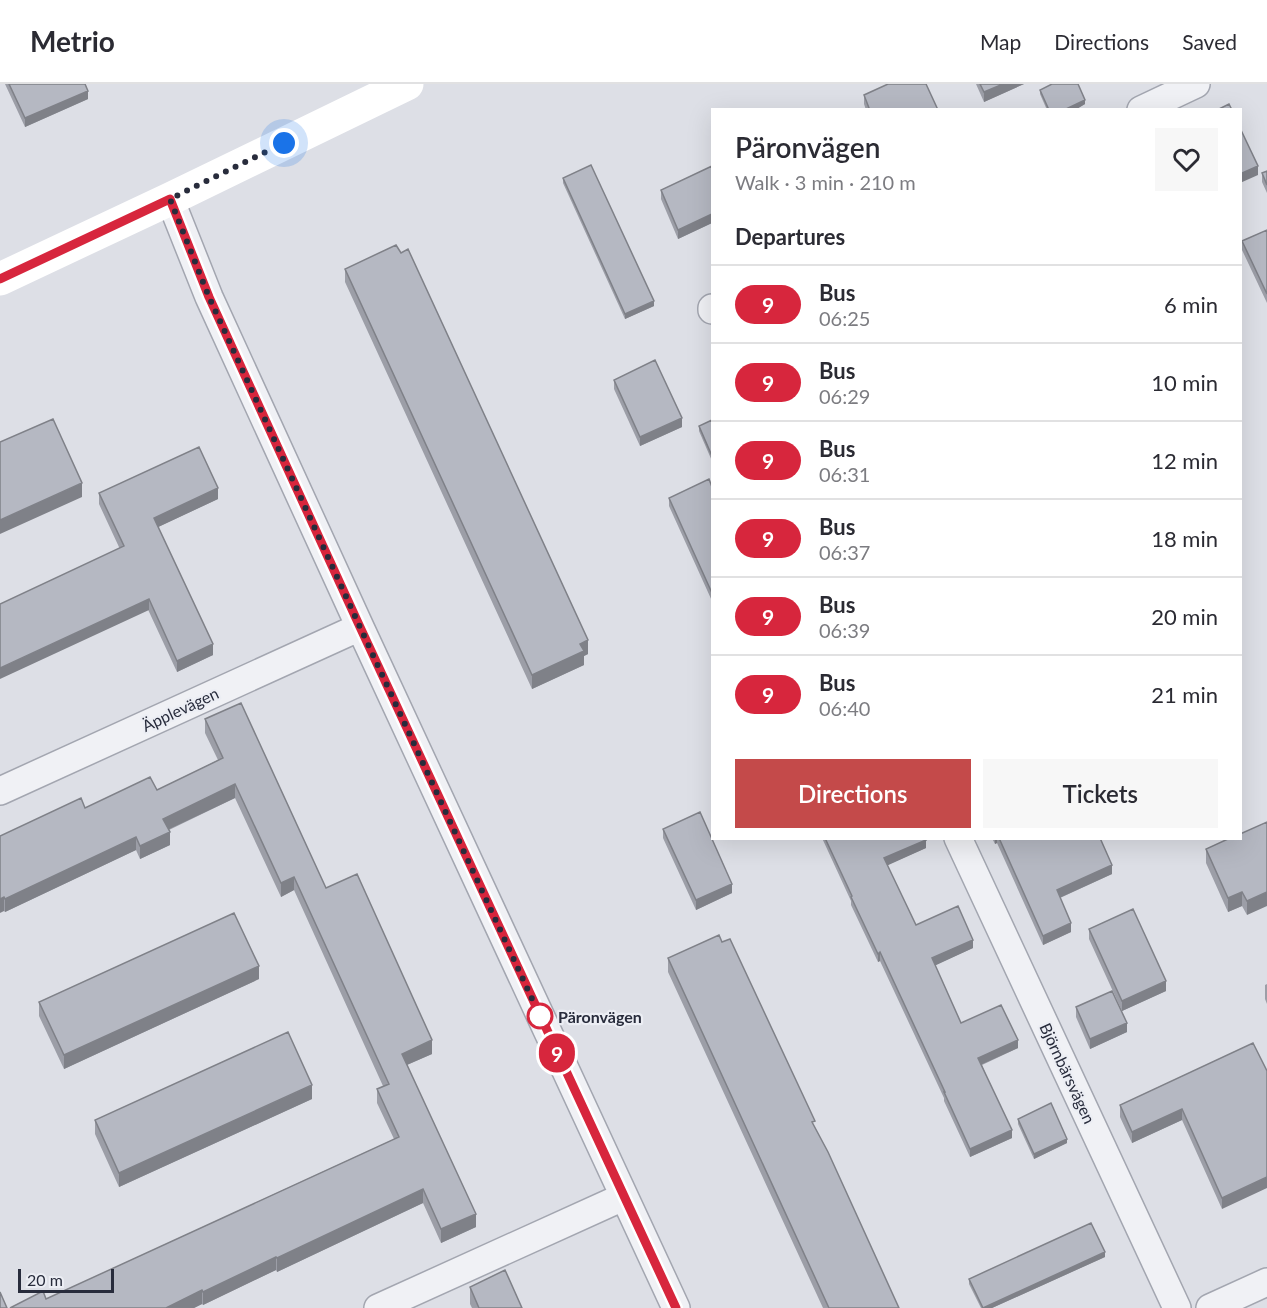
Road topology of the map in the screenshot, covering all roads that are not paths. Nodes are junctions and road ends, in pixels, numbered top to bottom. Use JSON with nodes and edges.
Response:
{"nodes":[{"id":1,"x":406,"y":84,"type":"edge"},
{"id":2,"x":1196,"y":84,"type":"edge"},
{"id":3,"x":1145,"y":108,"type":"edge"},
{"id":4,"x":170,"y":199,"type":"junction"},
{"id":5,"x":0,"y":279,"type":"edge"},
{"id":6,"x":360,"y":627,"type":"junction"},
{"id":7,"x":0,"y":791,"type":"edge"},
{"id":8,"x":959,"y":840,"type":"edge"},
{"id":9,"x":623,"y":1197,"type":"junction"},
{"id":10,"x":1267,"y":1282,"type":"edge"},
{"id":11,"x":378,"y":1308,"type":"edge"},
{"id":12,"x":676,"y":1308,"type":"edge"},
{"id":13,"x":1177,"y":1308,"type":"edge"},
{"id":14,"x":1210,"y":1308,"type":"edge"}],
"edges":[{"from":1,"to":4,"type":"street"},
{"from":2,"to":3,"type":"street"},
{"from":4,"to":5,"type":"street"},
{"from":4,"to":6,"type":"street"},
{"from":6,"to":7,"type":"street","name":"Äpplevägen"},
{"from":6,"to":9,"type":"street"},
{"from":8,"to":13,"type":"street","name":"Björnbärsvägen"},
{"from":9,"to":11,"type":"street"},
{"from":9,"to":12,"type":"street"},
{"from":10,"to":14,"type":"street"}]}
